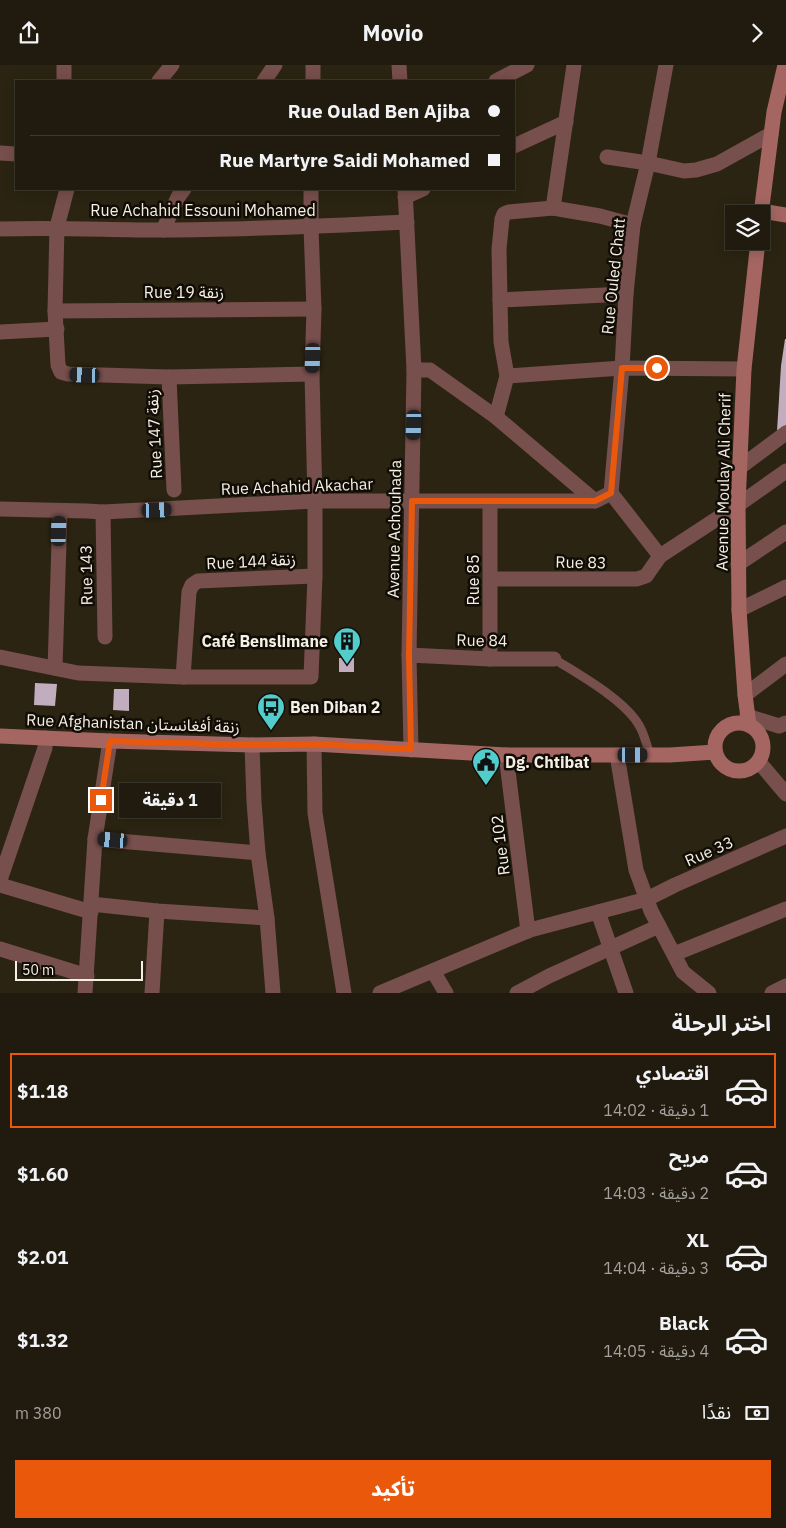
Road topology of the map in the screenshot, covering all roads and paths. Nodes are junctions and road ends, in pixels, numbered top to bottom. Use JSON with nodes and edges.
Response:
{"nodes":[{"id":1,"x":64,"y":65,"type":"edge"},
{"id":2,"x":172,"y":65,"type":"edge"},
{"id":3,"x":312,"y":65,"type":"edge"},
{"id":4,"x":399,"y":65,"type":"edge"},
{"id":5,"x":527,"y":65,"type":"edge"},
{"id":6,"x":574,"y":65,"type":"edge"},
{"id":7,"x":666,"y":65,"type":"edge"},
{"id":8,"x":785,"y":65,"type":"edge"},
{"id":9,"x":501,"y":74,"type":"edge"},
{"id":10,"x":64,"y":80,"type":"edge"},
{"id":11,"x":160,"y":80,"type":"edge"},
{"id":12,"x":313,"y":80,"type":"edge"},
{"id":13,"x":400,"y":80,"type":"edge"},
{"id":14,"x":780,"y":115,"type":"edge"},
{"id":15,"x":566,"y":122,"type":"junction"},
{"id":16,"x":771,"y":134,"type":"junction"},
{"id":17,"x":515,"y":146,"type":"edge"},
{"id":18,"x":0,"y":153,"type":"edge"},
{"id":19,"x":15,"y":154,"type":"edge"},
{"id":20,"x":607,"y":157,"type":"dead end"},
{"id":21,"x":648,"y":163,"type":"junction"},
{"id":22,"x":67,"y":190,"type":"edge"},
{"id":23,"x":183,"y":190,"type":"edge"},
{"id":24,"x":311,"y":190,"type":"edge"},
{"id":25,"x":419,"y":190,"type":"edge"},
{"id":26,"x":405,"y":193,"type":"edge"},
{"id":27,"x":762,"y":205,"type":"edge"},
{"id":28,"x":553,"y":208,"type":"junction"},
{"id":29,"x":770,"y":213,"type":"edge"},
{"id":30,"x":786,"y":215,"type":"edge"},
{"id":31,"x":406,"y":222,"type":"junction"},
{"id":32,"x":633,"y":225,"type":"junction"},
{"id":33,"x":57,"y":227,"type":"junction"},
{"id":34,"x":311,"y":227,"type":"junction"},
{"id":35,"x":0,"y":229,"type":"edge"},
{"id":36,"x":163,"y":230,"type":"junction"},
{"id":37,"x":757,"y":250,"type":"edge"},
{"id":38,"x":626,"y":294,"type":"junction"},
{"id":39,"x":500,"y":300,"type":"junction"},
{"id":40,"x":314,"y":309,"type":"junction"},
{"id":41,"x":54,"y":311,"type":"junction"},
{"id":42,"x":57,"y":329,"type":"junction"},
{"id":43,"x":0,"y":332,"type":"edge"},
{"id":44,"x":622,"y":368,"type":"junction"},
{"id":45,"x":414,"y":369,"type":"junction"},
{"id":46,"x":744,"y":369,"type":"junction"},
{"id":47,"x":312,"y":374,"type":"junction"},
{"id":48,"x":507,"y":376,"type":"junction"},
{"id":49,"x":168,"y":377,"type":"junction"},
{"id":50,"x":496,"y":417,"type":"junction"},
{"id":51,"x":786,"y":433,"type":"edge"},
{"id":52,"x":739,"y":467,"type":"junction"},
{"id":53,"x":786,"y":471,"type":"edge"},
{"id":54,"x":174,"y":489,"type":"dead end"},
{"id":55,"x":611,"y":493,"type":"junction"},
{"id":56,"x":315,"y":501,"type":"junction"},
{"id":57,"x":412,"y":501,"type":"junction"},
{"id":58,"x":595,"y":501,"type":"junction"},
{"id":59,"x":490,"y":502,"type":"junction"},
{"id":60,"x":738,"y":505,"type":"junction"},
{"id":61,"x":0,"y":509,"type":"edge"},
{"id":62,"x":60,"y":511,"type":"junction"},
{"id":63,"x":103,"y":512,"type":"junction"},
{"id":64,"x":786,"y":532,"type":"edge"},
{"id":65,"x":660,"y":556,"type":"junction"},
{"id":66,"x":738,"y":564,"type":"junction"},
{"id":67,"x":315,"y":576,"type":"junction"},
{"id":68,"x":490,"y":579,"type":"junction"},
{"id":69,"x":786,"y":587,"type":"edge"},
{"id":70,"x":739,"y":610,"type":"junction"},
{"id":71,"x":105,"y":637,"type":"dead end"},
{"id":72,"x":409,"y":655,"type":"junction"},
{"id":73,"x":0,"y":657,"type":"edge"},
{"id":74,"x":490,"y":659,"type":"junction"},
{"id":75,"x":554,"y":659,"type":"joint"},
{"id":76,"x":786,"y":664,"type":"edge"},
{"id":77,"x":55,"y":668,"type":"junction"},
{"id":78,"x":183,"y":677,"type":"junction"},
{"id":79,"x":745,"y":695,"type":"junction"},
{"id":80,"x":748,"y":720,"type":"junction"},
{"id":81,"x":786,"y":723,"type":"edge"},
{"id":82,"x":0,"y":736,"type":"edge"},
{"id":83,"x":45,"y":738,"type":"junction"},
{"id":84,"x":110,"y":741,"type":"junction"},
{"id":85,"x":314,"y":744,"type":"junction"},
{"id":86,"x":252,"y":745,"type":"junction"},
{"id":87,"x":411,"y":749,"type":"junction"},
{"id":88,"x":715,"y":752,"type":"junction"},
{"id":89,"x":506,"y":755,"type":"junction"},
{"id":90,"x":617,"y":755,"type":"junction"},
{"id":91,"x":650,"y":755,"type":"junction"},
{"id":92,"x":759,"y":762,"type":"junction"},
{"id":93,"x":786,"y":794,"type":"edge"},
{"id":94,"x":786,"y":836,"type":"edge"},
{"id":95,"x":95,"y":839,"type":"junction"},
{"id":96,"x":258,"y":853,"type":"junction"},
{"id":97,"x":0,"y":881,"type":"edge"},
{"id":98,"x":0,"y":885,"type":"edge"},
{"id":99,"x":647,"y":899,"type":"junction"},
{"id":100,"x":91,"y":908,"type":"junction"},
{"id":101,"x":786,"y":909,"type":"edge"},
{"id":102,"x":157,"y":911,"type":"junction"},
{"id":103,"x":598,"y":912,"type":"junction"},
{"id":104,"x":267,"y":919,"type":"junction"},
{"id":105,"x":660,"y":926,"type":"junction"},
{"id":106,"x":528,"y":931,"type":"junction"},
{"id":107,"x":0,"y":949,"type":"edge"},
{"id":108,"x":611,"y":949,"type":"junction"},
{"id":109,"x":674,"y":954,"type":"junction"},
{"id":110,"x":433,"y":971,"type":"junction"},
{"id":111,"x":86,"y":976,"type":"junction"},
{"id":112,"x":786,"y":986,"type":"edge"},
{"id":113,"x":85,"y":993,"type":"edge"},
{"id":114,"x":152,"y":993,"type":"edge"},
{"id":115,"x":273,"y":993,"type":"edge"},
{"id":116,"x":344,"y":993,"type":"edge"},
{"id":117,"x":380,"y":993,"type":"edge"},
{"id":118,"x":446,"y":993,"type":"edge"},
{"id":119,"x":517,"y":993,"type":"edge"},
{"id":120,"x":626,"y":993,"type":"edge"},
{"id":121,"x":709,"y":993,"type":"edge"},
{"id":122,"x":772,"y":993,"type":"edge"}],
"edges":[{"from":1,"to":10,"type":"street"},
{"from":2,"to":11,"type":"street"},
{"from":3,"to":12,"type":"street"},
{"from":4,"to":13,"type":"street"},
{"from":5,"to":9,"type":"street"},
{"from":6,"to":15,"type":"street"},
{"from":7,"to":21,"type":"street","name":"Rue Ouled Chatt"},
{"from":8,"to":14,"type":"street"},
{"from":14,"to":16,"type":"street"},
{"from":15,"to":17,"type":"street"},
{"from":15,"to":28,"type":"street"},
{"from":16,"to":21,"type":"street"},
{"from":16,"to":27,"type":"street"},
{"from":18,"to":19,"type":"street"},
{"from":20,"to":21,"type":"street"},
{"from":21,"to":32,"type":"street","name":"Rue Ouled Chatt"},
{"from":22,"to":33,"type":"street"},
{"from":23,"to":36,"type":"street"},
{"from":24,"to":34,"type":"street"},
{"from":25,"to":26,"type":"street"},
{"from":26,"to":31,"type":"street","name":"Avenue Achouhada"},
{"from":28,"to":32,"type":"street"},
{"from":28,"to":39,"type":"street"},
{"from":29,"to":30,"type":"street"},
{"from":31,"to":34,"type":"street","name":"Rue Achahid Essouni Mohamed"},
{"from":31,"to":45,"type":"street","name":"Avenue Achouhada"},
{"from":32,"to":38,"type":"street","name":"Rue Ouled Chatt"},
{"from":33,"to":35,"type":"street","name":"Rue Achahid Essouni Mohamed"},
{"from":33,"to":36,"type":"street","name":"Rue Achahid Essouni Mohamed"},
{"from":33,"to":41,"type":"street"},
{"from":34,"to":36,"type":"street","name":"Rue Achahid Essouni Mohamed"},
{"from":34,"to":40,"type":"street"},
{"from":37,"to":46,"type":"street","name":"Avenue Moulay Ali Cherif"},
{"from":38,"to":39,"type":"street"},
{"from":38,"to":44,"type":"street","name":"Rue Ouled Chatt"},
{"from":39,"to":48,"type":"street"},
{"from":40,"to":41,"type":"street","name":"Rue 19 زنقة"},
{"from":40,"to":47,"type":"street"},
{"from":41,"to":42,"type":"street"},
{"from":42,"to":43,"type":"street"},
{"from":42,"to":49,"type":"street"},
{"from":44,"to":46,"type":"street"},
{"from":44,"to":48,"type":"street"},
{"from":44,"to":55,"type":"street","name":"Rue Ouled Chatt"},
{"from":45,"to":50,"type":"street"},
{"from":45,"to":57,"type":"street","name":"Avenue Achouhada"},
{"from":46,"to":52,"type":"street","name":"Avenue Moulay Ali Cherif"},
{"from":47,"to":49,"type":"street"},
{"from":47,"to":56,"type":"street"},
{"from":48,"to":50,"type":"street"},
{"from":49,"to":54,"type":"street","name":"Rue 147 زنقة"},
{"from":50,"to":58,"type":"street"},
{"from":51,"to":52,"type":"street"},
{"from":52,"to":60,"type":"street","name":"Avenue Moulay Ali Cherif"},
{"from":53,"to":60,"type":"street"},
{"from":55,"to":58,"type":"street","name":"Rue Achahid Akachar"},
{"from":55,"to":65,"type":"street"},
{"from":56,"to":57,"type":"street","name":"Rue Achahid Akachar"},
{"from":56,"to":63,"type":"street","name":"Rue Achahid Akachar"},
{"from":56,"to":67,"type":"street"},
{"from":57,"to":59,"type":"street","name":"Rue Achahid Akachar"},
{"from":57,"to":72,"type":"street","name":"Avenue Achouhada"},
{"from":58,"to":59,"type":"street","name":"Rue Achahid Akachar"},
{"from":59,"to":68,"type":"street","name":"Rue 85"},
{"from":60,"to":65,"type":"street"},
{"from":60,"to":66,"type":"street","name":"Avenue Moulay Ali Cherif"},
{"from":61,"to":62,"type":"street","name":"Rue Achahid Akachar"},
{"from":62,"to":63,"type":"street","name":"Rue Achahid Akachar"},
{"from":62,"to":77,"type":"street"},
{"from":63,"to":71,"type":"street","name":"Rue 143"},
{"from":64,"to":66,"type":"street"},
{"from":65,"to":68,"type":"street","name":"Rue 83"},
{"from":66,"to":70,"type":"street","name":"Avenue Moulay Ali Cherif"},
{"from":67,"to":78,"type":"street","name":"Rue 144 زنقة"},
{"from":67,"to":78,"type":"street"},
{"from":68,"to":74,"type":"street","name":"Rue 85"},
{"from":69,"to":70,"type":"street"},
{"from":70,"to":79,"type":"street","name":"Avenue Moulay Ali Cherif"},
{"from":72,"to":74,"type":"street","name":"Rue 84"},
{"from":72,"to":87,"type":"street","name":"Avenue Achouhada"},
{"from":73,"to":77,"type":"street"},
{"from":74,"to":75,"type":"street","name":"Rue 84"},
{"from":75,"to":91,"type":"lane"},
{"from":76,"to":79,"type":"street"},
{"from":77,"to":78,"type":"street"},
{"from":79,"to":80,"type":"street","name":"Avenue Moulay Ali Cherif"},
{"from":80,"to":81,"type":"street"},
{"from":80,"to":88,"type":"street"},
{"from":80,"to":92,"type":"street"},
{"from":82,"to":83,"type":"street","name":"Rue Afghanistan زنقة أفغانستان"},
{"from":83,"to":84,"type":"street","name":"Rue Afghanistan زنقة أفغانستان"},
{"from":83,"to":97,"type":"street"},
{"from":84,"to":86,"type":"street","name":"Rue Afghanistan زنقة أفغانستان"},
{"from":84,"to":95,"type":"street"},
{"from":85,"to":86,"type":"street","name":"Rue Afghanistan زنقة أفغانستان"},
{"from":85,"to":87,"type":"street","name":"Rue Afghanistan زنقة أفغانستان"},
{"from":85,"to":116,"type":"street"},
{"from":86,"to":96,"type":"street"},
{"from":87,"to":89,"type":"street","name":"Rue Afghanistan زنقة أفغانستان"},
{"from":88,"to":91,"type":"street","name":"Rue Afghanistan زنقة أفغانستان"},
{"from":88,"to":92,"type":"street"},
{"from":89,"to":90,"type":"street","name":"Rue Afghanistan زنقة أفغانستان"},
{"from":89,"to":106,"type":"street","name":"Rue 102"},
{"from":90,"to":91,"type":"street","name":"Rue Afghanistan زنقة أفغانستان"},
{"from":90,"to":99,"type":"street"},
{"from":92,"to":93,"type":"street"},
{"from":94,"to":99,"type":"street","name":"Rue 33"},
{"from":95,"to":96,"type":"street"},
{"from":95,"to":100,"type":"street"},
{"from":96,"to":104,"type":"street"},
{"from":98,"to":100,"type":"street"},
{"from":99,"to":103,"type":"street","name":"Rue 33"},
{"from":99,"to":105,"type":"street"},
{"from":100,"to":102,"type":"street"},
{"from":100,"to":111,"type":"street"},
{"from":101,"to":109,"type":"street"},
{"from":102,"to":104,"type":"street"},
{"from":102,"to":114,"type":"street"},
{"from":103,"to":106,"type":"street","name":"Rue 33"},
{"from":103,"to":108,"type":"street"},
{"from":104,"to":115,"type":"street"},
{"from":105,"to":108,"type":"street"},
{"from":105,"to":109,"type":"street"},
{"from":106,"to":110,"type":"street","name":"Rue 33"},
{"from":107,"to":111,"type":"street"},
{"from":108,"to":119,"type":"street"},
{"from":108,"to":120,"type":"street"},
{"from":109,"to":121,"type":"street"},
{"from":110,"to":117,"type":"street","name":"Rue 33"},
{"from":110,"to":118,"type":"street"},
{"from":111,"to":113,"type":"street"},
{"from":112,"to":122,"type":"street"}]}
